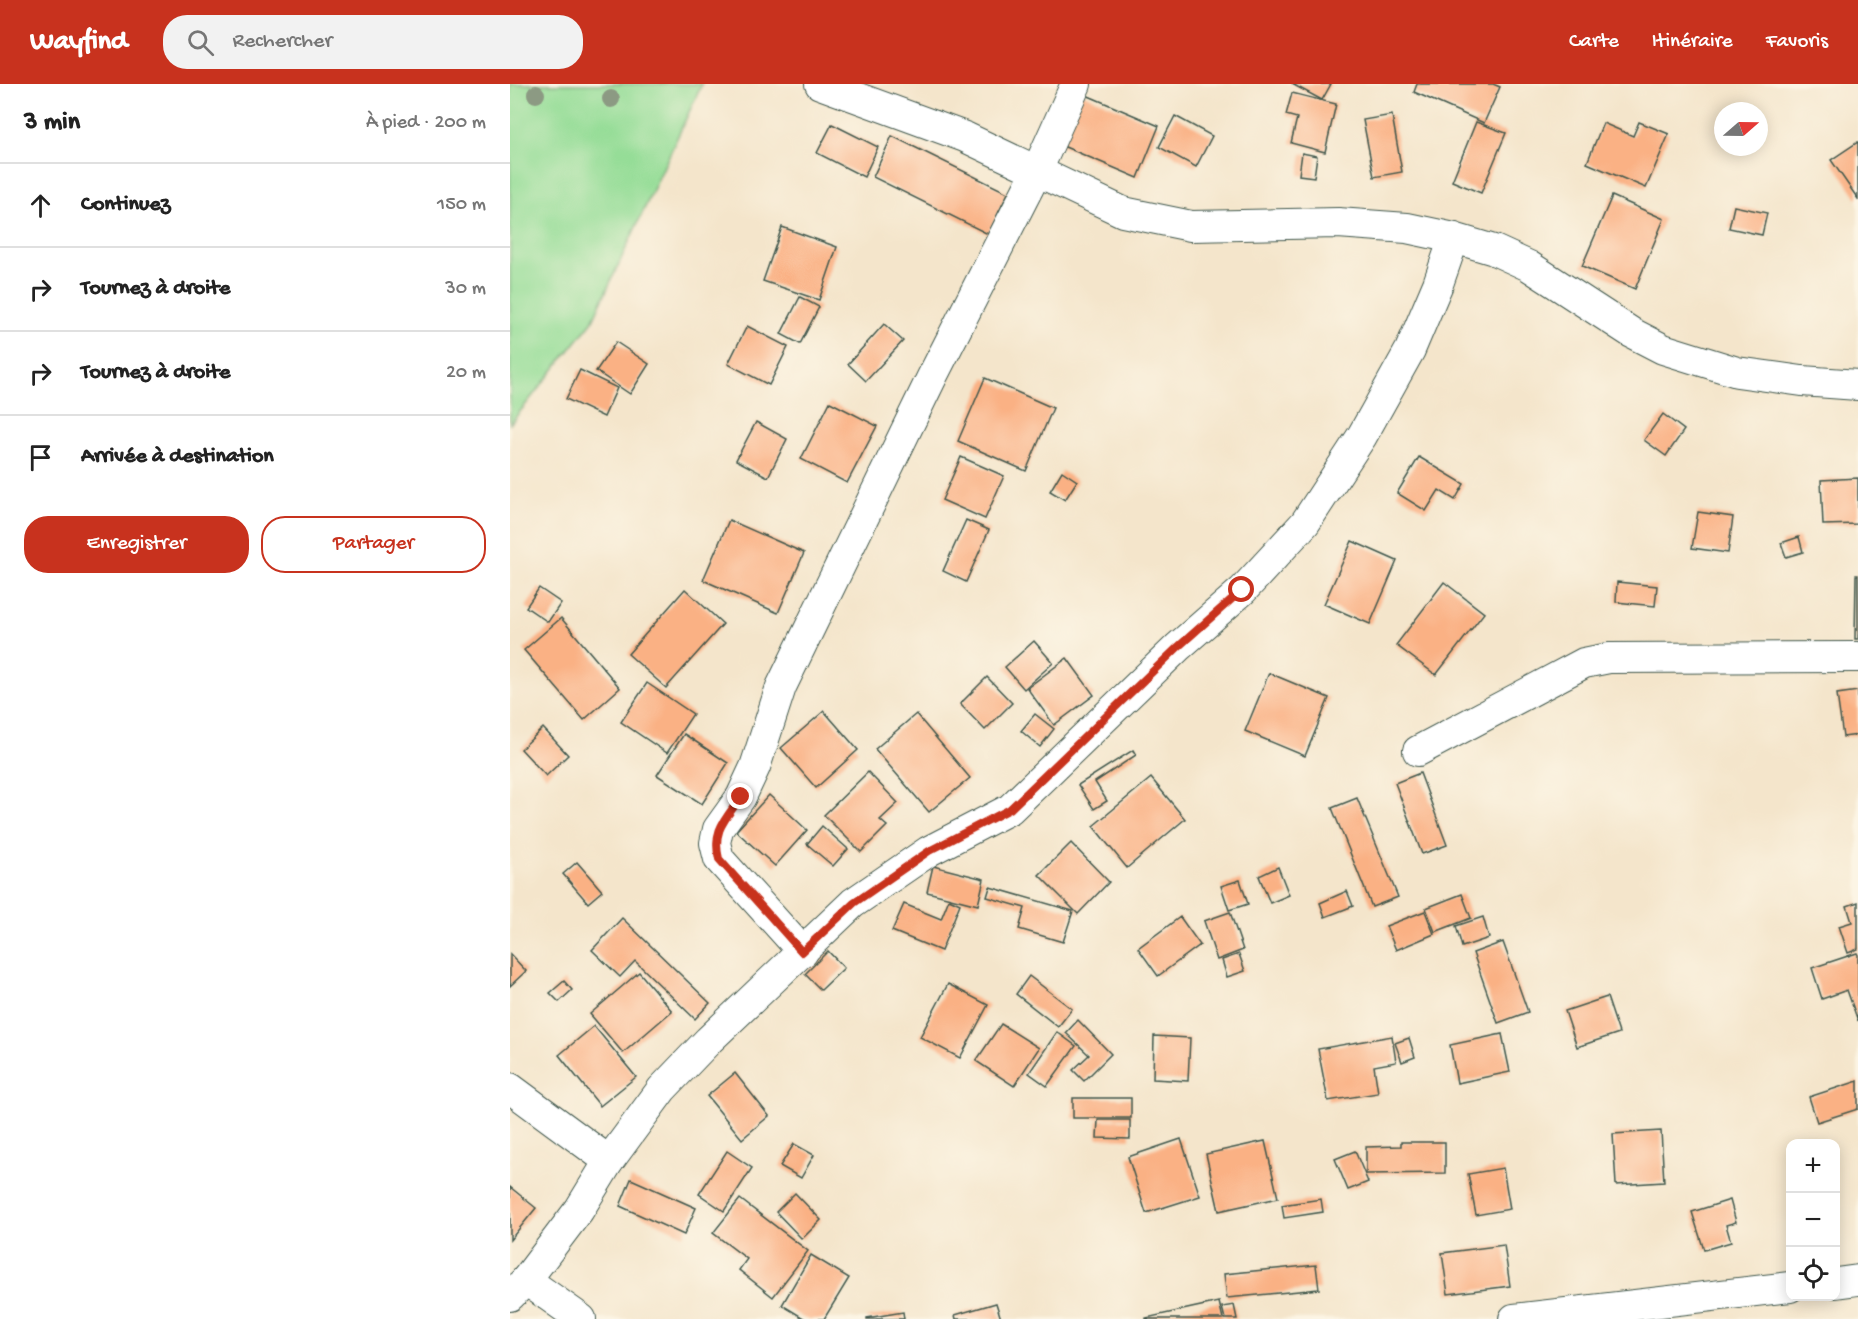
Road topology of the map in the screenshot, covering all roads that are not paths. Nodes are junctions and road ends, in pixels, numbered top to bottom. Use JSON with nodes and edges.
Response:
{"nodes":[{"id":1,"x":820,"y":84,"type":"edge"},
{"id":2,"x":1076,"y":84,"type":"edge"},
{"id":3,"x":1036,"y":173,"type":"junction"},
{"id":4,"x":1454,"y":238,"type":"junction"},
{"id":5,"x":1858,"y":385,"type":"edge"},
{"id":6,"x":1858,"y":657,"type":"edge"},
{"id":7,"x":1418,"y":751,"type":"dead end"},
{"id":8,"x":802,"y":952,"type":"junction"},
{"id":9,"x":510,"y":1088,"type":"edge"},
{"id":10,"x":609,"y":1161,"type":"junction"},
{"id":11,"x":1858,"y":1280,"type":"edge"},
{"id":12,"x":1840,"y":1282,"type":"edge"},
{"id":13,"x":518,"y":1288,"type":"edge"},
{"id":14,"x":1786,"y":1288,"type":"edge"},
{"id":15,"x":581,"y":1319,"type":"edge"},
{"id":16,"x":1514,"y":1319,"type":"edge"}],
"edges":[{"from":1,"to":3,"type":"street"},
{"from":2,"to":3,"type":"street"},
{"from":3,"to":4,"type":"street"},
{"from":3,"to":8,"type":"street"},
{"from":4,"to":5,"type":"street"},
{"from":4,"to":8,"type":"street"},
{"from":6,"to":7,"type":"street"},
{"from":8,"to":10,"type":"street"},
{"from":9,"to":10,"type":"street"},
{"from":10,"to":13,"type":"street"},
{"from":11,"to":12,"type":"street"},
{"from":13,"to":15,"type":"street"},
{"from":14,"to":16,"type":"street"}]}
